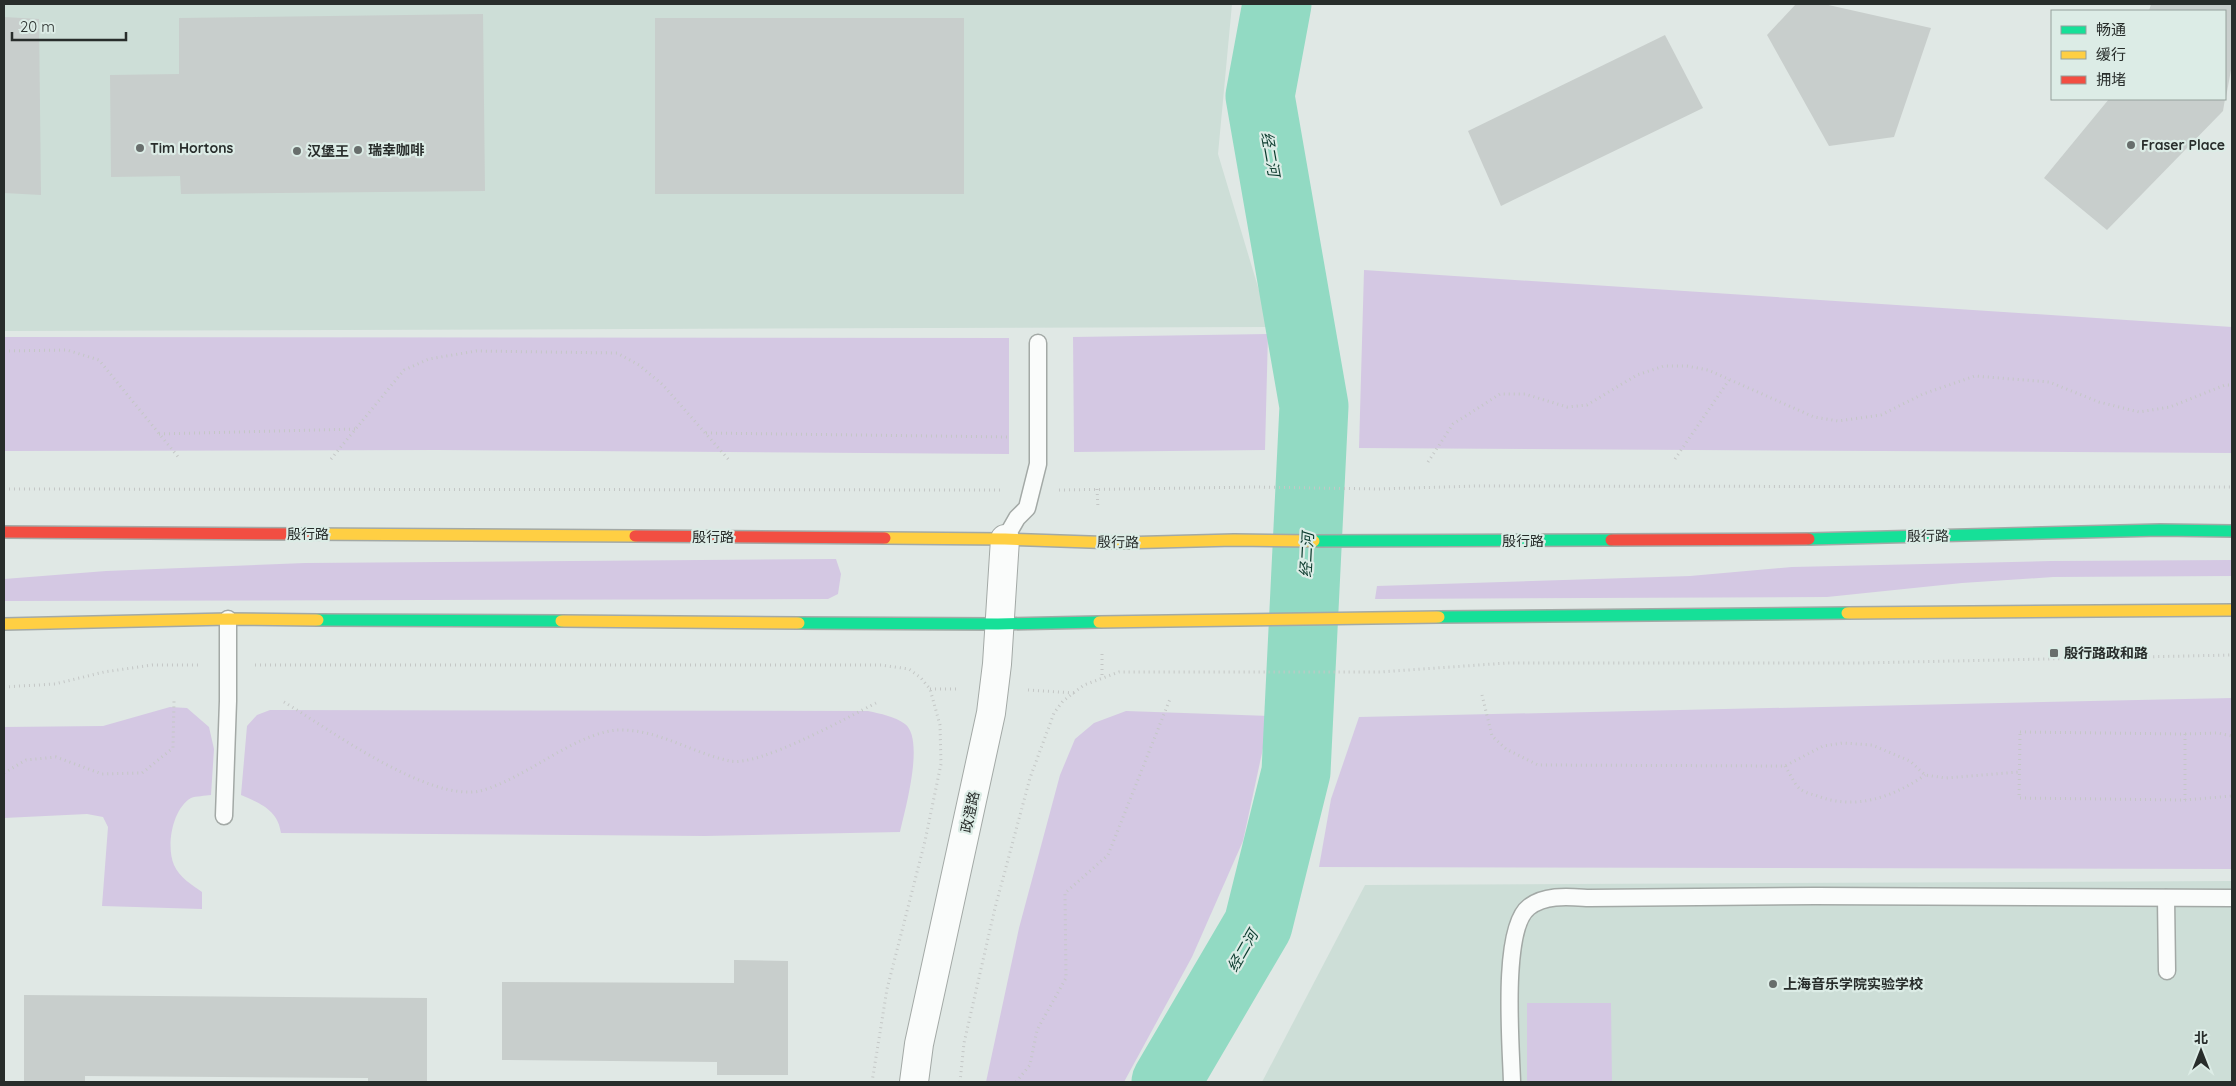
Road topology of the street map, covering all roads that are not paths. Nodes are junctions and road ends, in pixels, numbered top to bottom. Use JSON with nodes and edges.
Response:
{"nodes":[{"id":1,"x":1038,"y":343,"type":"dead end"},
{"id":2,"x":2232,"y":531,"type":"edge"},
{"id":3,"x":4,"y":532,"type":"edge"},
{"id":4,"x":1005,"y":539,"type":"junction"},
{"id":5,"x":2232,"y":610,"type":"edge"},
{"id":6,"x":228,"y":619,"type":"junction"},
{"id":7,"x":4,"y":624,"type":"edge"},
{"id":8,"x":998,"y":624,"type":"junction"},
{"id":9,"x":224,"y":816,"type":"dead end"},
{"id":10,"x":2166,"y":898,"type":"junction"},
{"id":11,"x":2232,"y":898,"type":"edge"},
{"id":12,"x":2167,"y":971,"type":"dead end"},
{"id":13,"x":914,"y":1082,"type":"edge"},
{"id":14,"x":1512,"y":1082,"type":"edge"}],
"edges":[{"from":1,"to":4,"type":"lane"},
{"from":2,"to":4,"type":"main road","name":"殷行路"},
{"from":3,"to":4,"type":"main road","name":"殷行路"},
{"from":4,"to":8,"type":"street","name":"政澄路"},
{"from":5,"to":8,"type":"main road"},
{"from":6,"to":7,"type":"main road"},
{"from":6,"to":8,"type":"main road"},
{"from":6,"to":9,"type":"lane"},
{"from":8,"to":13,"type":"street","name":"政澄路"},
{"from":10,"to":11,"type":"lane"},
{"from":10,"to":12,"type":"lane"},
{"from":10,"to":14,"type":"lane"}]}
